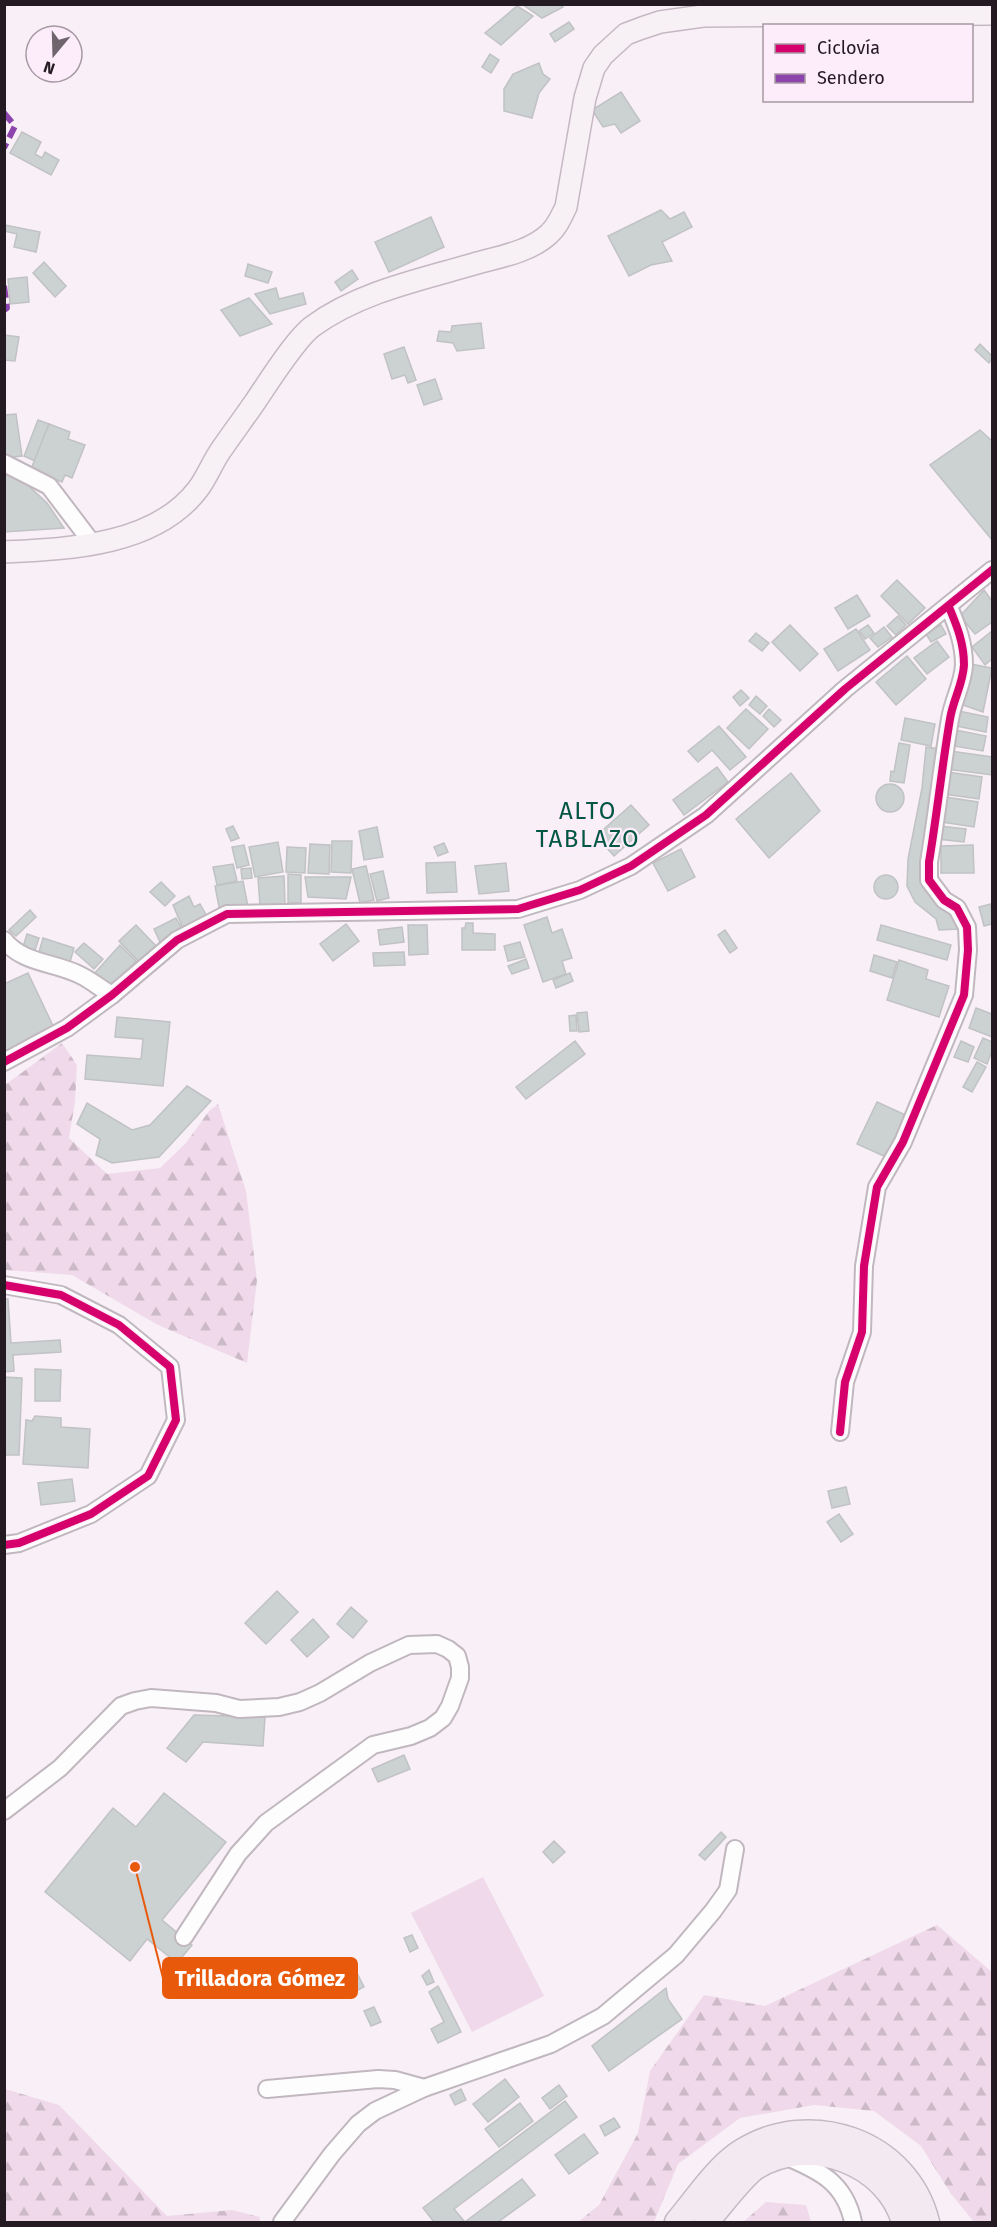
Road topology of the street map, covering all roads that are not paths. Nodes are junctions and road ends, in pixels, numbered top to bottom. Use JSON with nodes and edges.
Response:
{"nodes":[{"id":1,"x":962,"y":9,"type":"edge"},
{"id":2,"x":728,"y":10,"type":"edge"},
{"id":3,"x":993,"y":14,"type":"edge"},
{"id":4,"x":4,"y":463,"type":"edge"},
{"id":5,"x":93,"y":544,"type":"junction"},
{"id":6,"x":4,"y":552,"type":"edge"},
{"id":7,"x":993,"y":570,"type":"edge"},
{"id":8,"x":948,"y":607,"type":"junction"},
{"id":9,"x":4,"y":939,"type":"edge"},
{"id":10,"x":112,"y":995,"type":"junction"},
{"id":11,"x":4,"y":1062,"type":"edge"},
{"id":12,"x":4,"y":1285,"type":"edge"},
{"id":13,"x":840,"y":1432,"type":"dead end"},
{"id":14,"x":4,"y":1545,"type":"edge"},
{"id":15,"x":4,"y":1811,"type":"edge"},
{"id":16,"x":735,"y":1849,"type":"dead end"},
{"id":17,"x":184,"y":1936,"type":"dead end"},
{"id":18,"x":424,"y":2088,"type":"junction"},
{"id":19,"x":267,"y":2090,"type":"dead end"},
{"id":20,"x":786,"y":2156,"type":"junction"},
{"id":21,"x":285,"y":2221,"type":"edge"},
{"id":22,"x":677,"y":2223,"type":"edge"},
{"id":23,"x":706,"y":2223,"type":"edge"},
{"id":24,"x":853,"y":2223,"type":"edge"},
{"id":25,"x":904,"y":2223,"type":"edge"},
{"id":26,"x":927,"y":2223,"type":"edge"}],
"edges":[{"from":1,"to":2,"type":"main road"},
{"from":1,"to":3,"type":"main road"},
{"from":2,"to":5,"type":"main road"},
{"from":4,"to":5,"type":"street"},
{"from":5,"to":6,"type":"main road"},
{"from":7,"to":8,"type":"street"},
{"from":8,"to":10,"type":"street"},
{"from":8,"to":13,"type":"street"},
{"from":9,"to":10,"type":"street"},
{"from":10,"to":11,"type":"street"},
{"from":12,"to":14,"type":"street"},
{"from":15,"to":17,"type":"street"},
{"from":16,"to":18,"type":"street"},
{"from":18,"to":19,"type":"street"},
{"from":18,"to":21,"type":"street"},
{"from":20,"to":23,"type":"highway"},
{"from":20,"to":24,"type":"street"},
{"from":20,"to":25,"type":"highway"},
{"from":22,"to":26,"type":"highway"}]}
